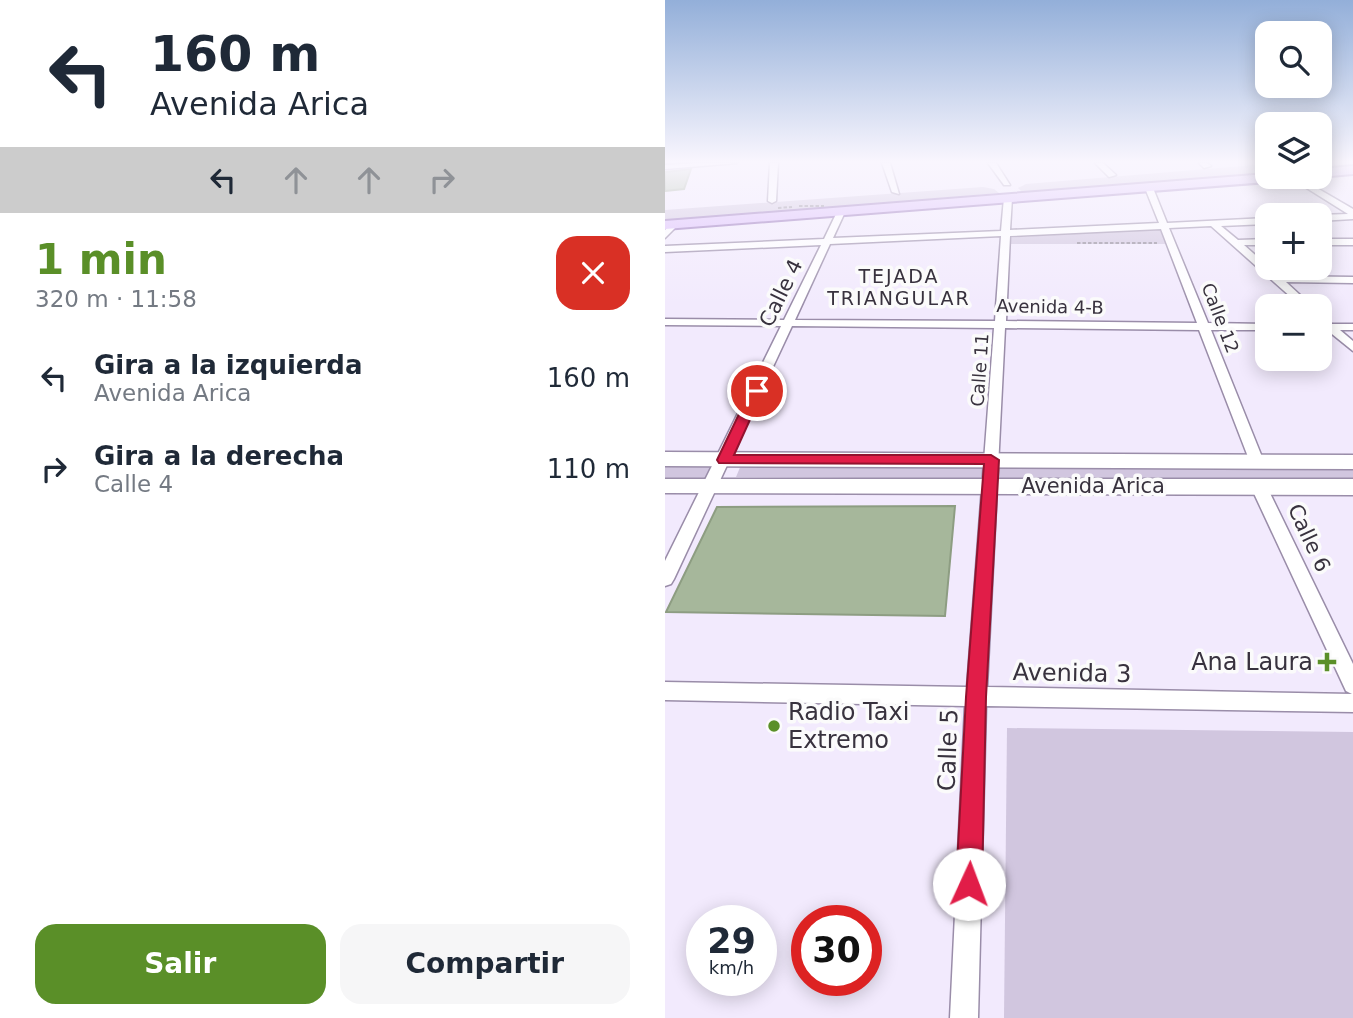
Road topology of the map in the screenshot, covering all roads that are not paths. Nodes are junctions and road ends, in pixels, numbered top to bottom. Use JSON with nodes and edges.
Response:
{"nodes":[{"id":1,"x":851,"y":211,"type":"edge"},
{"id":2,"x":1007,"y":211,"type":"edge"},
{"id":3,"x":1160,"y":211,"type":"edge"},
{"id":4,"x":841,"y":212,"type":"junction"},
{"id":5,"x":1353,"y":215,"type":"edge"},
{"id":6,"x":1332,"y":217,"type":"edge"},
{"id":7,"x":1255,"y":222,"type":"edge"},
{"id":8,"x":1214,"y":224,"type":"junction"},
{"id":9,"x":1167,"y":226,"type":"junction"},
{"id":10,"x":668,"y":228,"type":"edge"},
{"id":11,"x":1006,"y":235,"type":"junction"},
{"id":12,"x":1332,"y":242,"type":"edge"},
{"id":13,"x":1353,"y":242,"type":"edge"},
{"id":14,"x":829,"y":243,"type":"junction"},
{"id":15,"x":1235,"y":243,"type":"junction"},
{"id":16,"x":1255,"y":243,"type":"edge"},
{"id":17,"x":665,"y":249,"type":"edge"},
{"id":18,"x":1255,"y":261,"type":"edge"},
{"id":19,"x":1277,"y":280,"type":"edge"},
{"id":20,"x":1332,"y":280,"type":"edge"},
{"id":21,"x":1353,"y":280,"type":"edge"},
{"id":22,"x":1293,"y":294,"type":"edge"},
{"id":23,"x":665,"y":322,"type":"edge"},
{"id":24,"x":789,"y":323,"type":"junction"},
{"id":25,"x":1000,"y":324,"type":"junction"},
{"id":26,"x":1205,"y":327,"type":"junction"},
{"id":27,"x":1255,"y":327,"type":"edge"},
{"id":28,"x":1332,"y":327,"type":"edge"},
{"id":29,"x":1353,"y":327,"type":"edge"},
{"id":30,"x":1332,"y":332,"type":"edge"},
{"id":31,"x":1353,"y":347,"type":"edge"},
{"id":32,"x":665,"y":459,"type":"edge"},
{"id":33,"x":725,"y":460,"type":"junction"},
{"id":34,"x":991,"y":460,"type":"junction"},
{"id":35,"x":1257,"y":462,"type":"junction"},
{"id":36,"x":1353,"y":462,"type":"edge"},
{"id":37,"x":989,"y":485,"type":"junction"},
{"id":38,"x":665,"y":486,"type":"edge"},
{"id":39,"x":1259,"y":486,"type":"junction"},
{"id":40,"x":1330,"y":486,"type":"junction"},
{"id":41,"x":711,"y":487,"type":"junction"},
{"id":42,"x":1353,"y":487,"type":"edge"},
{"id":43,"x":1353,"y":494,"type":"edge"},
{"id":44,"x":665,"y":579,"type":"edge"},
{"id":45,"x":1353,"y":685,"type":"edge"},
{"id":46,"x":665,"y":691,"type":"edge"},
{"id":47,"x":976,"y":697,"type":"junction"},
{"id":48,"x":1353,"y":702,"type":"edge"},
{"id":49,"x":964,"y":1018,"type":"edge"}],
"edges":[{"from":1,"to":4,"type":"main road"},
{"from":2,"to":11,"type":"street","name":"Calle 11"},
{"from":3,"to":9,"type":"street","name":"Calle 12"},
{"from":4,"to":10,"type":"main road"},
{"from":4,"to":14,"type":"street","name":"Calle 4"},
{"from":5,"to":6,"type":"street"},
{"from":7,"to":8,"type":"street"},
{"from":8,"to":9,"type":"street"},
{"from":8,"to":15,"type":"street"},
{"from":9,"to":11,"type":"street"},
{"from":9,"to":26,"type":"street","name":"Calle 12"},
{"from":11,"to":14,"type":"street"},
{"from":11,"to":25,"type":"street","name":"Calle 11"},
{"from":12,"to":13,"type":"street"},
{"from":14,"to":17,"type":"street"},
{"from":14,"to":24,"type":"street","name":"Calle 4"},
{"from":15,"to":16,"type":"street"},
{"from":15,"to":18,"type":"street"},
{"from":19,"to":22,"type":"street"},
{"from":20,"to":21,"type":"street"},
{"from":23,"to":24,"type":"street","name":"Avenida 4-B"},
{"from":24,"to":25,"type":"street","name":"Avenida 4-B"},
{"from":24,"to":33,"type":"street","name":"Calle 4"},
{"from":25,"to":26,"type":"street","name":"Avenida 4-B"},
{"from":25,"to":34,"type":"street","name":"Calle 11"},
{"from":26,"to":27,"type":"street","name":"Avenida 4-B"},
{"from":26,"to":35,"type":"street","name":"Calle 12"},
{"from":28,"to":29,"type":"street"},
{"from":30,"to":31,"type":"street"},
{"from":32,"to":33,"type":"street","name":"Avenida Arica"},
{"from":33,"to":34,"type":"street","name":"Avenida Arica"},
{"from":33,"to":41,"type":"street","name":"Calle 4"},
{"from":34,"to":35,"type":"street","name":"Avenida Arica"},
{"from":34,"to":37,"type":"street","name":"Calle 11"},
{"from":35,"to":36,"type":"street","name":"Avenida Arica"},
{"from":37,"to":39,"type":"street","name":"Avenida Arica"},
{"from":37,"to":41,"type":"street","name":"Avenida Arica"},
{"from":37,"to":47,"type":"street","name":"Calle 5"},
{"from":38,"to":41,"type":"street","name":"Avenida Arica"},
{"from":39,"to":40,"type":"street","name":"Avenida Arica"},
{"from":39,"to":45,"type":"street","name":"Calle 6"},
{"from":40,"to":42,"type":"street","name":"Avenida Arica"},
{"from":40,"to":43,"type":"street"},
{"from":41,"to":44,"type":"street","name":"Calle 4"},
{"from":46,"to":47,"type":"street","name":"Avenida 3"},
{"from":47,"to":48,"type":"street","name":"Avenida 3"},
{"from":47,"to":49,"type":"street","name":"Calle 5"}]}
